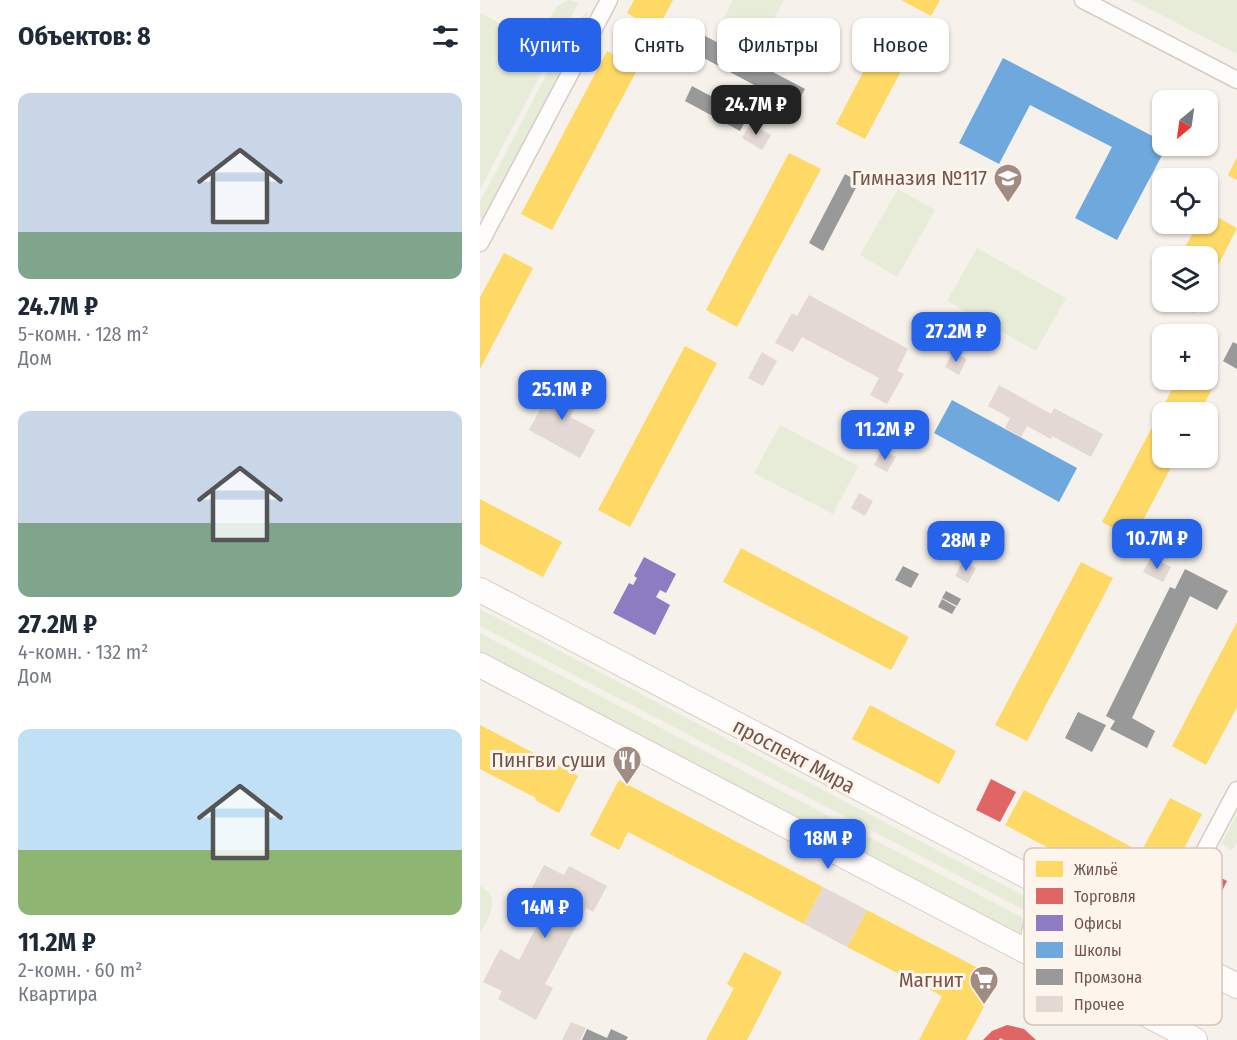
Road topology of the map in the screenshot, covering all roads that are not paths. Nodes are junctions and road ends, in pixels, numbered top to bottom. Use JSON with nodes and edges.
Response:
{"nodes":[{"id":1,"x":609,"y":0,"type":"edge"},
{"id":2,"x":1083,"y":0,"type":"edge"},
{"id":3,"x":1237,"y":80,"type":"edge"},
{"id":4,"x":480,"y":243,"type":"edge"},
{"id":5,"x":480,"y":590,"type":"edge"},
{"id":6,"x":480,"y":665,"type":"edge"},
{"id":7,"x":1237,"y":790,"type":"edge"},
{"id":8,"x":1206,"y":848,"type":"edge"},
{"id":9,"x":1024,"y":876,"type":"edge"},
{"id":10,"x":1024,"y":949,"type":"edge"},
{"id":11,"x":1167,"y":1025,"type":"edge"},
{"id":12,"x":1195,"y":1040,"type":"edge"}],
"edges":[{"from":1,"to":4,"type":"street"},
{"from":2,"to":3,"type":"street"},
{"from":5,"to":9,"type":"main road","name":"проспект Мира"},
{"from":6,"to":10,"type":"main road"},
{"from":7,"to":8,"type":"street"},
{"from":11,"to":12,"type":"main road"}]}
